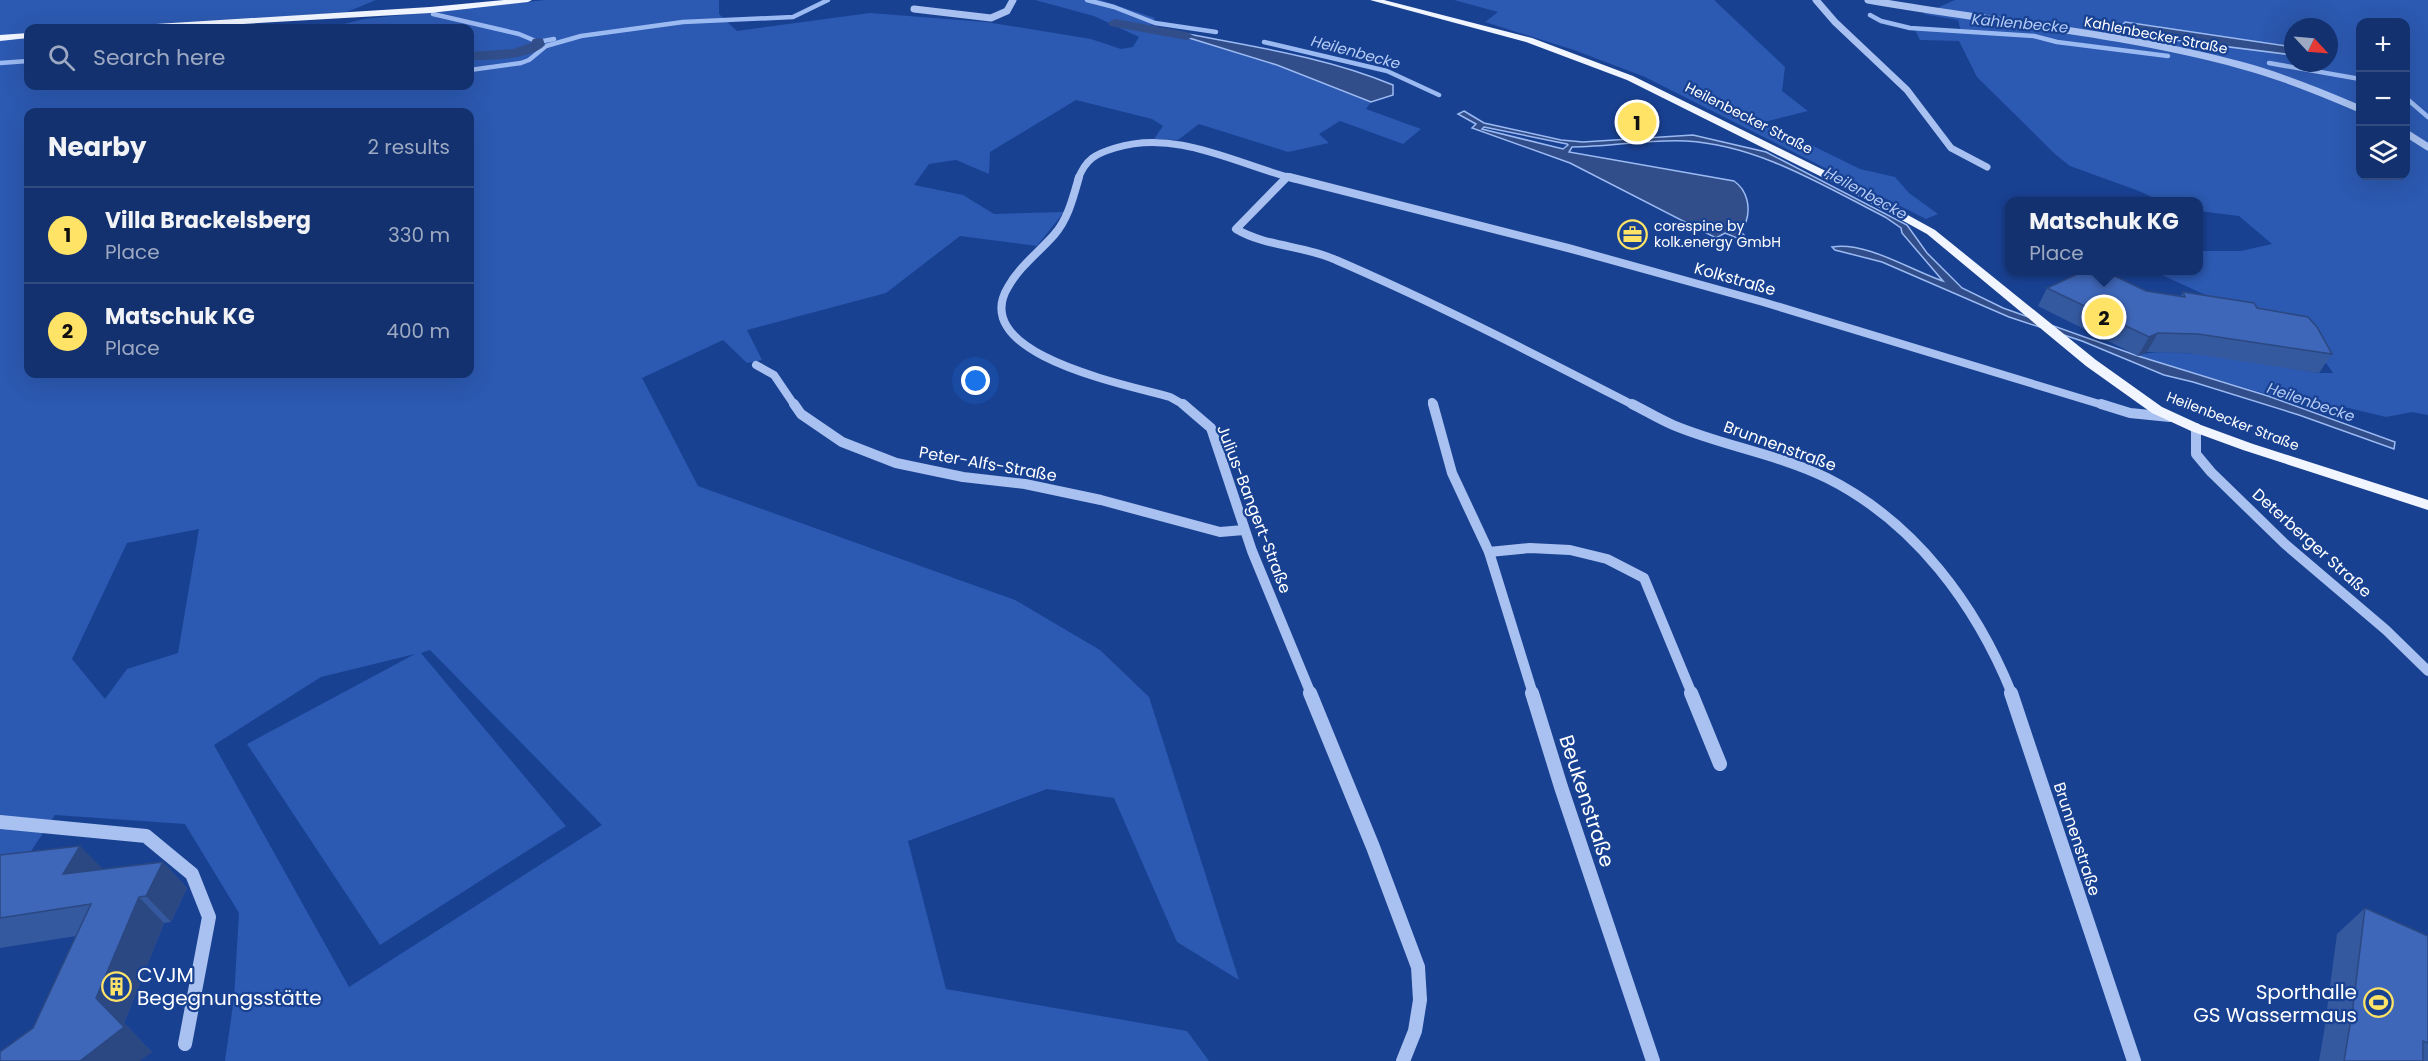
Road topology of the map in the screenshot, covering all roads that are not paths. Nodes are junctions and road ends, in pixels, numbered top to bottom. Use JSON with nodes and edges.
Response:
{"nodes":[{"id":1,"x":528,"y":0,"type":"edge"},
{"id":2,"x":1013,"y":0,"type":"edge"},
{"id":3,"x":1374,"y":0,"type":"edge"},
{"id":4,"x":1816,"y":0,"type":"edge"},
{"id":5,"x":1868,"y":0,"type":"edge"},
{"id":6,"x":914,"y":9,"type":"dead end"},
{"id":7,"x":206,"y":24,"type":"edge"},
{"id":8,"x":24,"y":36,"type":"edge"},
{"id":9,"x":0,"y":38,"type":"edge"},
{"id":10,"x":2356,"y":108,"type":"edge"},
{"id":11,"x":2410,"y":136,"type":"edge"},
{"id":12,"x":2428,"y":147,"type":"edge"},
{"id":13,"x":1987,"y":167,"type":"dead end"},
{"id":14,"x":1287,"y":177,"type":"junction"},
{"id":15,"x":756,"y":365,"type":"dead end"},
{"id":16,"x":1432,"y":402,"type":"dead end"},
{"id":17,"x":2172,"y":417,"type":"junction"},
{"id":18,"x":2196,"y":428,"type":"junction"},
{"id":19,"x":2428,"y":505,"type":"edge"},
{"id":20,"x":1245,"y":530,"type":"junction"},
{"id":21,"x":1489,"y":552,"type":"junction"},
{"id":22,"x":2428,"y":671,"type":"edge"},
{"id":23,"x":1720,"y":764,"type":"dead end"},
{"id":24,"x":0,"y":822,"type":"edge"},
{"id":25,"x":185,"y":1044,"type":"dead end"},
{"id":26,"x":1403,"y":1061,"type":"edge"},
{"id":27,"x":1653,"y":1061,"type":"edge"},
{"id":28,"x":2134,"y":1061,"type":"edge"}],
"edges":[{"from":1,"to":7,"type":"main road"},
{"from":2,"to":6,"type":"street"},
{"from":3,"to":17,"type":"main road","name":"Heilenbecker Straße"},
{"from":4,"to":13,"type":"street"},
{"from":5,"to":10,"type":"street","name":"Kahlenbecker Straße"},
{"from":8,"to":9,"type":"main road"},
{"from":11,"to":12,"type":"street"},
{"from":14,"to":17,"type":"street","name":"Kolkstraße"},
{"from":14,"to":20,"type":"street","name":"Julius-Bangert-Straße"},
{"from":14,"to":28,"type":"street","name":"Brunnenstraße"},
{"from":15,"to":20,"type":"street","name":"Peter-Alfs-Straße"},
{"from":16,"to":21,"type":"street","name":"Beukenstraße"},
{"from":17,"to":18,"type":"main road","name":"Heilenbecker Straße"},
{"from":18,"to":19,"type":"main road","name":"Heilenbecker Straße"},
{"from":18,"to":22,"type":"street","name":"Deterberger Straße"},
{"from":20,"to":26,"type":"street","name":"Julius-Bangert-Straße"},
{"from":21,"to":23,"type":"street"},
{"from":21,"to":27,"type":"street","name":"Beukenstraße"},
{"from":24,"to":25,"type":"street"}]}
